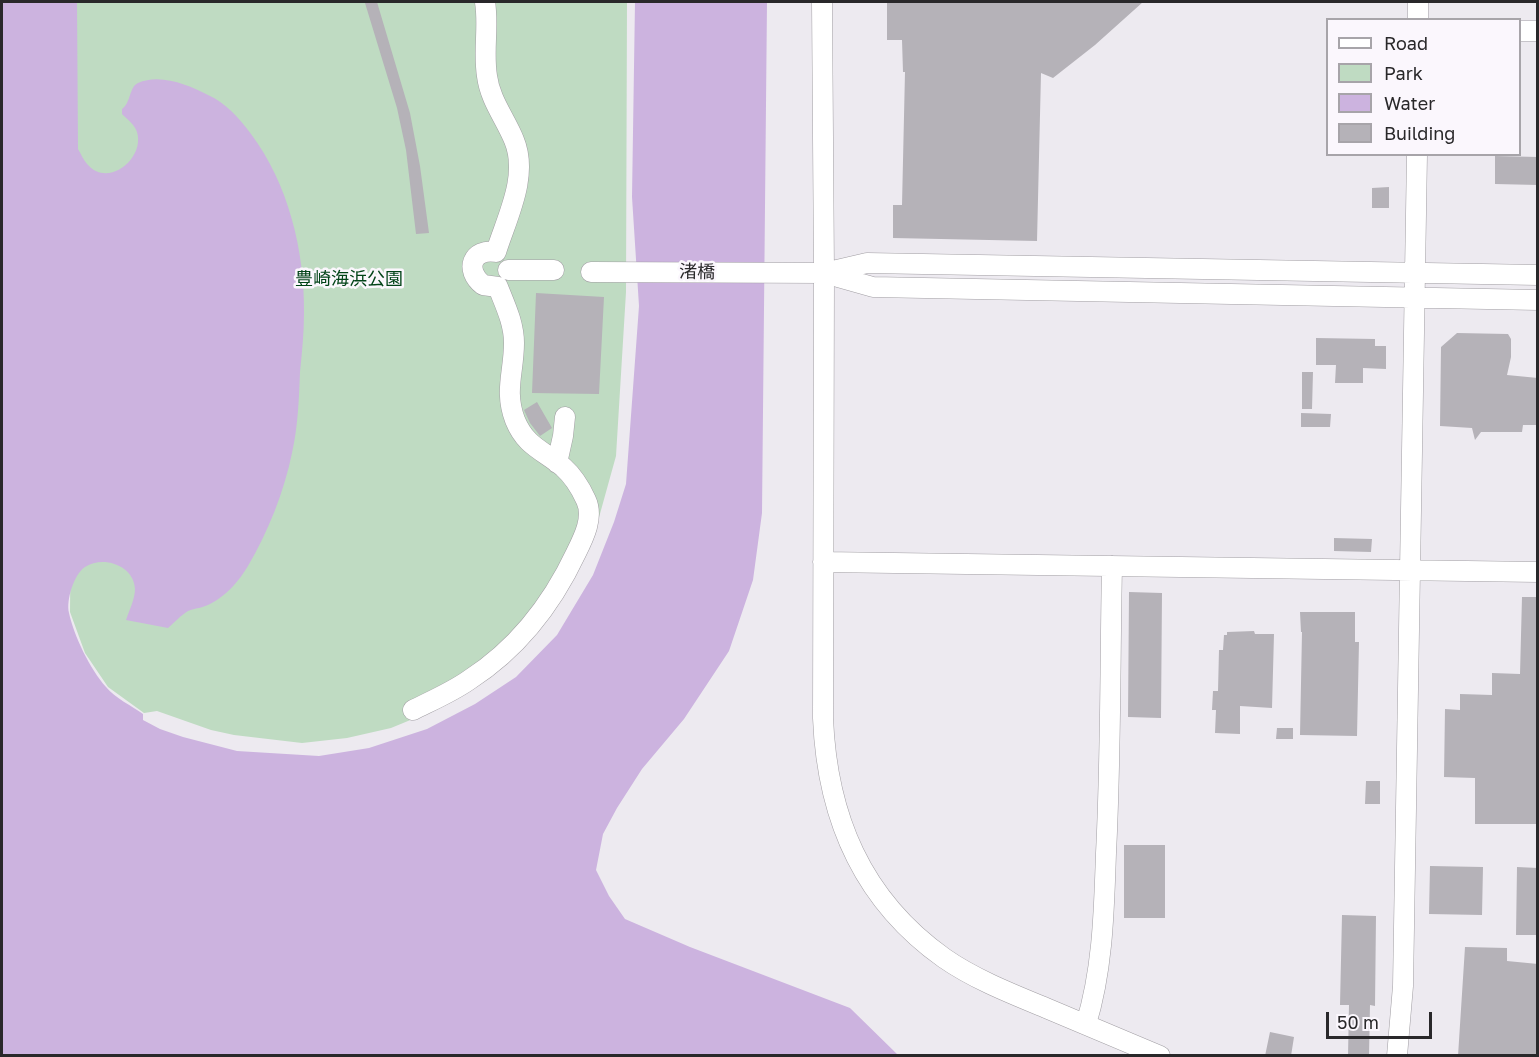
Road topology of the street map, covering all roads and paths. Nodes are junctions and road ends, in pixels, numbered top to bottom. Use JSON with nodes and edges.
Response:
{"nodes":[{"id":1,"x":485,"y":2,"type":"edge"},
{"id":2,"x":822,"y":2,"type":"edge"},
{"id":3,"x":1418,"y":2,"type":"edge"},
{"id":4,"x":1418,"y":18,"type":"edge"},
{"id":5,"x":1521,"y":31,"type":"edge"},
{"id":6,"x":1538,"y":31,"type":"edge"},
{"id":7,"x":1417,"y":156,"type":"edge"},
{"id":8,"x":496,"y":252,"type":"junction"},
{"id":9,"x":555,"y":270,"type":"dead end"},
{"id":10,"x":591,"y":272,"type":"dead end"},
{"id":11,"x":1414,"y":272,"type":"junction"},
{"id":12,"x":824,"y":273,"type":"junction"},
{"id":13,"x":1538,"y":274,"type":"edge"},
{"id":14,"x":503,"y":278,"type":"junction"},
{"id":15,"x":1414,"y":298,"type":"junction"},
{"id":16,"x":1538,"y":300,"type":"edge"},
{"id":17,"x":565,"y":417,"type":"dead end"},
{"id":18,"x":557,"y":463,"type":"junction"},
{"id":19,"x":823,"y":562,"type":"junction"},
{"id":20,"x":1112,"y":566,"type":"junction"},
{"id":21,"x":1409,"y":571,"type":"junction"},
{"id":22,"x":1538,"y":572,"type":"edge"},
{"id":23,"x":413,"y":710,"type":"dead end"},
{"id":24,"x":1086,"y":1024,"type":"junction"},
{"id":25,"x":1160,"y":1056,"type":"edge"},
{"id":26,"x":1397,"y":1056,"type":"edge"}],
"edges":[{"from":1,"to":8,"type":"street"},
{"from":2,"to":12,"type":"street"},
{"from":3,"to":4,"type":"street"},
{"from":5,"to":6,"type":"street"},
{"from":7,"to":11,"type":"street"},
{"from":8,"to":14,"type":"street"},
{"from":8,"to":14,"type":"street"},
{"from":9,"to":14,"type":"street"},
{"from":10,"to":12,"type":"street","name":"渚橋"},
{"from":11,"to":12,"type":"street"},
{"from":11,"to":13,"type":"street"},
{"from":11,"to":15,"type":"street"},
{"from":12,"to":15,"type":"street"},
{"from":12,"to":19,"type":"street"},
{"from":14,"to":18,"type":"street"},
{"from":15,"to":16,"type":"street"},
{"from":15,"to":21,"type":"street"},
{"from":17,"to":18,"type":"street"},
{"from":18,"to":23,"type":"street"},
{"from":19,"to":20,"type":"street"},
{"from":19,"to":24,"type":"street"},
{"from":20,"to":21,"type":"street"},
{"from":20,"to":24,"type":"street"},
{"from":21,"to":22,"type":"street"},
{"from":21,"to":26,"type":"street"},
{"from":24,"to":25,"type":"street"}]}
